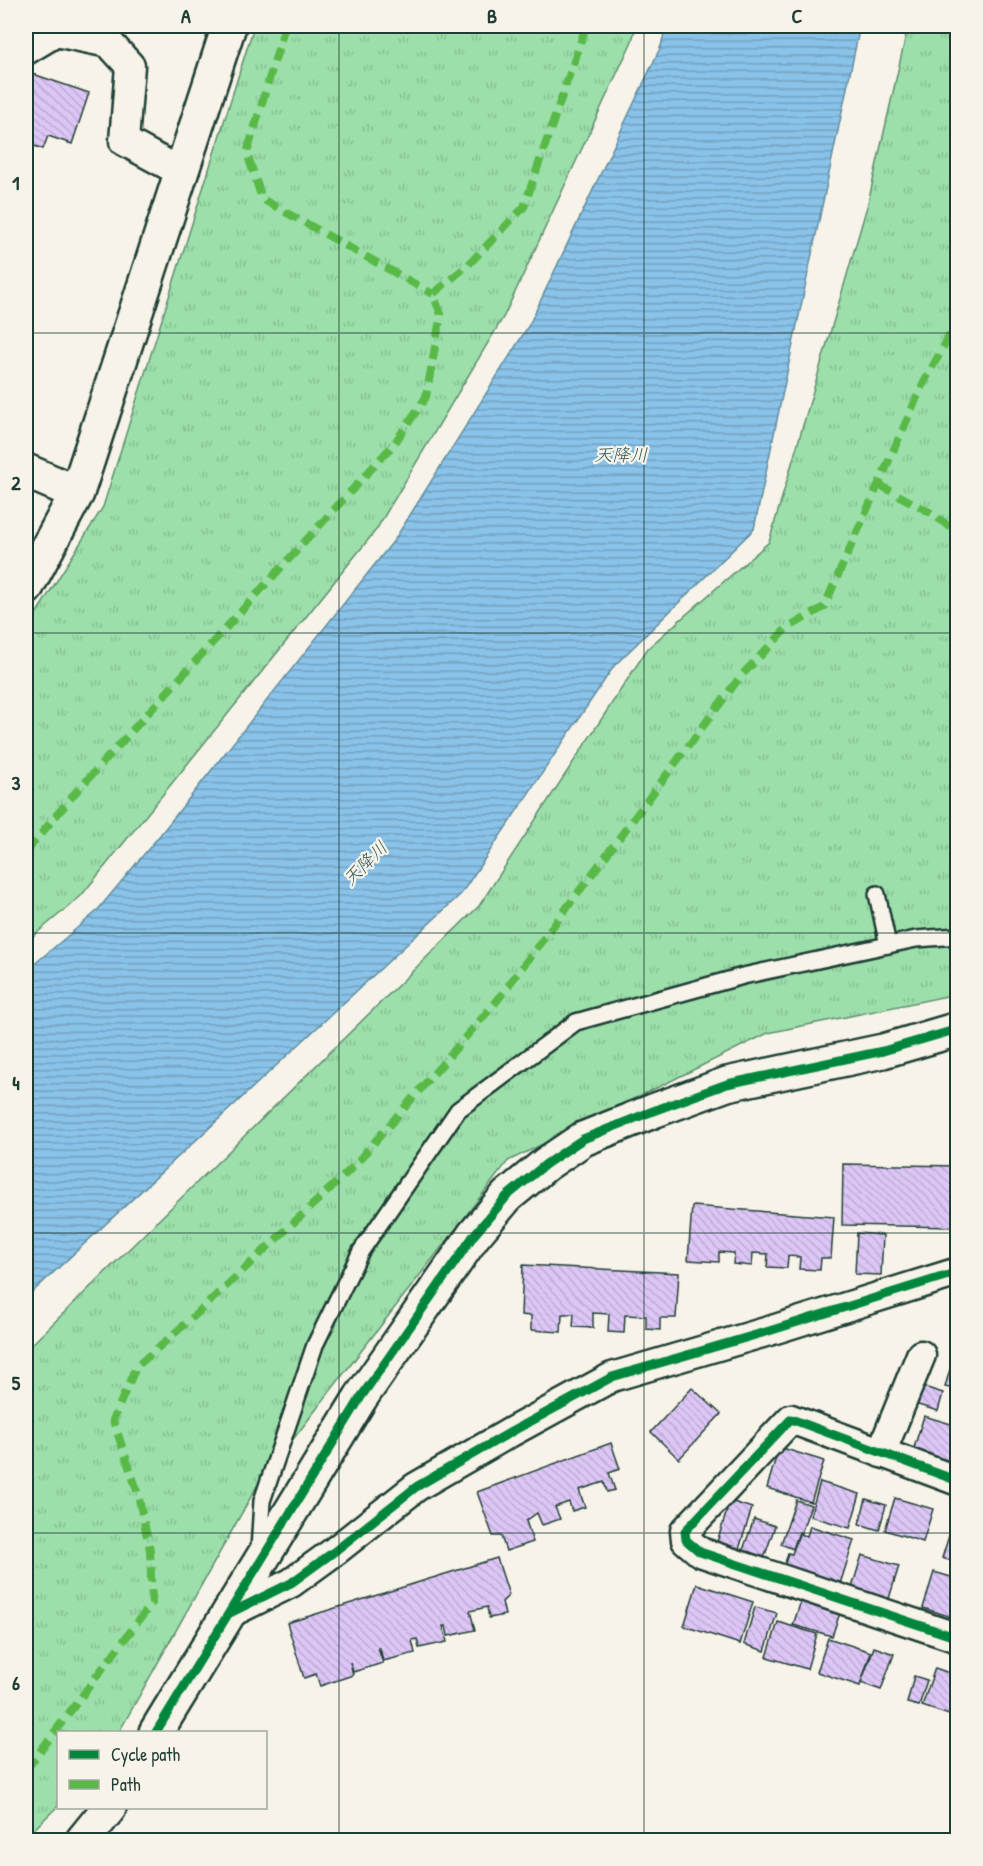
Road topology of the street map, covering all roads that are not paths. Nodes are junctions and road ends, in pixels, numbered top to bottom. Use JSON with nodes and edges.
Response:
{"nodes":[{"id":1,"x":229,"y":26,"type":"edge"},
{"id":2,"x":26,"y":50,"type":"edge"},
{"id":3,"x":181,"y":172,"type":"junction"},
{"id":4,"x":26,"y":471,"type":"edge"},
{"id":5,"x":77,"y":493,"type":"junction"},
{"id":6,"x":26,"y":588,"type":"edge"},
{"id":7,"x":877,"y":894,"type":"dead end"},
{"id":8,"x":957,"y":936,"type":"edge"},
{"id":9,"x":888,"y":945,"type":"junction"},
{"id":10,"x":957,"y":1029,"type":"edge"},
{"id":11,"x":957,"y":1272,"type":"edge"},
{"id":12,"x":921,"y":1355,"type":"dead end"},
{"id":13,"x":881,"y":1453,"type":"junction"},
{"id":14,"x":957,"y":1481,"type":"edge"},
{"id":15,"x":257,"y":1568,"type":"junction"},
{"id":16,"x":230,"y":1613,"type":"junction"},
{"id":17,"x":957,"y":1638,"type":"edge"},
{"id":18,"x":157,"y":1731,"type":"edge"},
{"id":19,"x":108,"y":1809,"type":"edge"},
{"id":20,"x":83,"y":1840,"type":"edge"}],
"edges":[{"from":1,"to":3,"type":"street"},
{"from":2,"to":3,"type":"street"},
{"from":3,"to":5,"type":"street"},
{"from":4,"to":5,"type":"street"},
{"from":5,"to":6,"type":"street"},
{"from":7,"to":9,"type":"lane"},
{"from":8,"to":9,"type":"lane"},
{"from":9,"to":15,"type":"lane"},
{"from":10,"to":15,"type":"street"},
{"from":11,"to":16,"type":"street"},
{"from":12,"to":13,"type":"street"},
{"from":13,"to":14,"type":"street"},
{"from":13,"to":17,"type":"street"},
{"from":15,"to":16,"type":"street"},
{"from":16,"to":18,"type":"street"},
{"from":19,"to":20,"type":"street"}]}
